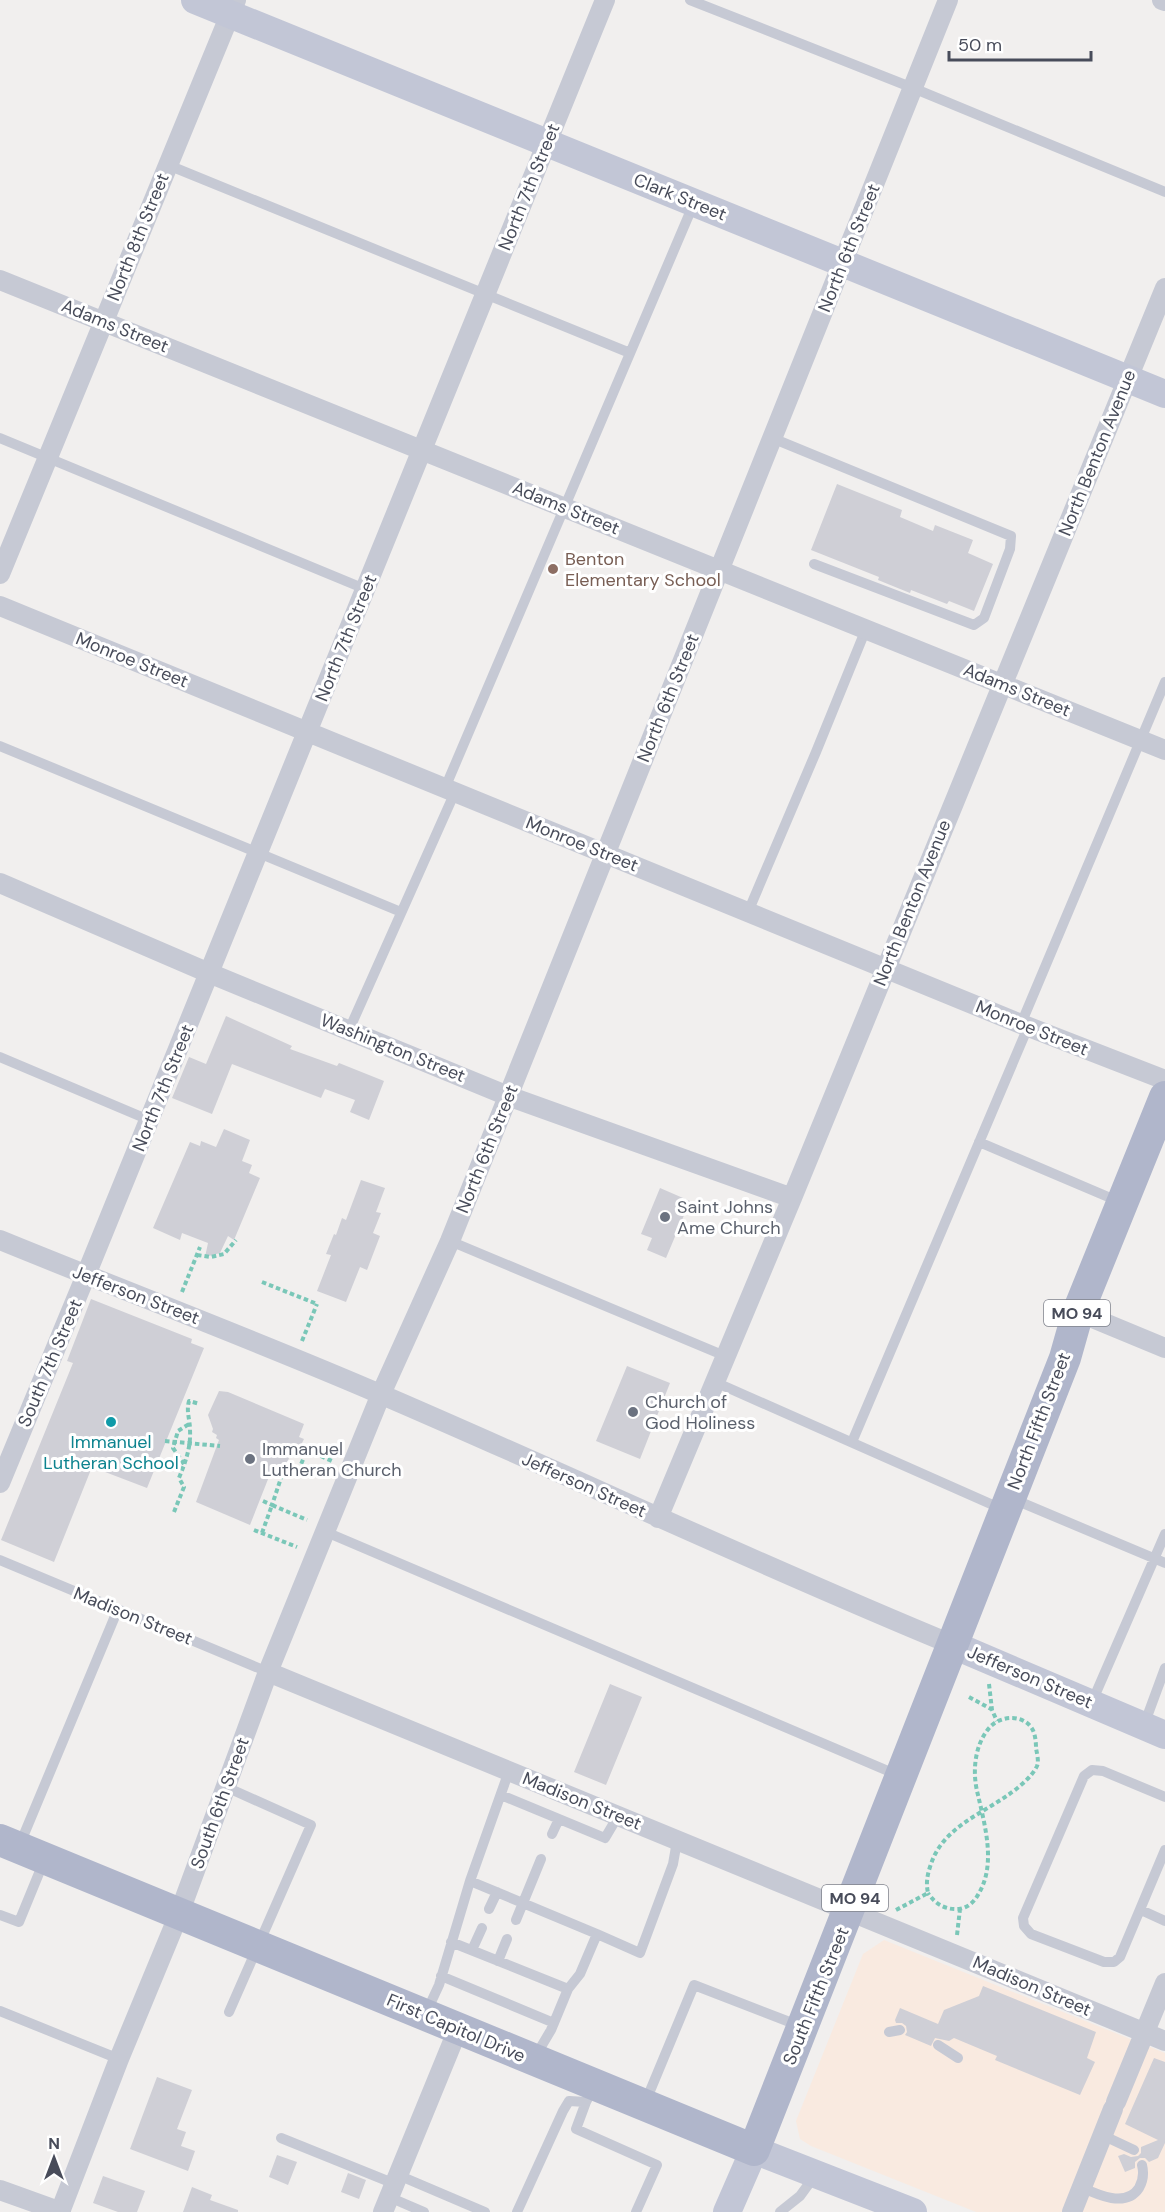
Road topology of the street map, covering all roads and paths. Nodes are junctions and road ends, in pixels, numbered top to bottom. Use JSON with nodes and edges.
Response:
{"nodes":[{"id":1,"x":195,"y":0,"type":"edge"},
{"id":2,"x":605,"y":0,"type":"edge"},
{"id":3,"x":690,"y":0,"type":"edge"},
{"id":4,"x":948,"y":0,"type":"edge"},
{"id":5,"x":233,"y":7,"type":"edge"},
{"id":6,"x":913,"y":88,"type":"junction"},
{"id":7,"x":547,"y":143,"type":"junction"},
{"id":8,"x":168,"y":165,"type":"junction"},
{"id":9,"x":1165,"y":192,"type":"edge"},
{"id":10,"x":694,"y":203,"type":"junction"},
{"id":11,"x":843,"y":264,"type":"junction"},
{"id":12,"x":0,"y":280,"type":"edge"},
{"id":13,"x":1165,"y":288,"type":"edge"},
{"id":14,"x":485,"y":294,"type":"junction"},
{"id":15,"x":104,"y":322,"type":"junction"},
{"id":16,"x":630,"y":353,"type":"junction"},
{"id":17,"x":1127,"y":380,"type":"junction"},
{"id":18,"x":1165,"y":394,"type":"edge"},
{"id":19,"x":0,"y":438,"type":"edge"},
{"id":20,"x":772,"y":438,"type":"junction"},
{"id":21,"x":422,"y":450,"type":"junction"},
{"id":22,"x":48,"y":456,"type":"junction"},
{"id":23,"x":565,"y":508,"type":"junction"},
{"id":24,"x":814,"y":564,"type":"dead end"},
{"id":25,"x":719,"y":570,"type":"junction"},
{"id":26,"x":0,"y":574,"type":"edge"},
{"id":27,"x":365,"y":589,"type":"junction"},
{"id":28,"x":0,"y":606,"type":"edge"},
{"id":29,"x":866,"y":629,"type":"junction"},
{"id":30,"x":1165,"y":682,"type":"edge"},
{"id":31,"x":1002,"y":684,"type":"junction"},
{"id":32,"x":308,"y":732,"type":"junction"},
{"id":33,"x":1142,"y":740,"type":"junction"},
{"id":34,"x":0,"y":746,"type":"edge"},
{"id":35,"x":1165,"y":750,"type":"edge"},
{"id":36,"x":450,"y":790,"type":"junction"},
{"id":37,"x":258,"y":854,"type":"junction"},
{"id":38,"x":605,"y":854,"type":"junction"},
{"id":39,"x":0,"y":883,"type":"edge"},
{"id":40,"x":401,"y":912,"type":"junction"},
{"id":41,"x":748,"y":912,"type":"junction"},
{"id":42,"x":885,"y":968,"type":"junction"},
{"id":43,"x":209,"y":973,"type":"junction"},
{"id":44,"x":1024,"y":1025,"type":"junction"},
{"id":45,"x":349,"y":1030,"type":"junction"},
{"id":46,"x":0,"y":1058,"type":"edge"},
{"id":47,"x":1165,"y":1080,"type":"edge"},
{"id":48,"x":508,"y":1096,"type":"junction"},
{"id":49,"x":1165,"y":1097,"type":"edge"},
{"id":50,"x":150,"y":1120,"type":"junction"},
{"id":51,"x":979,"y":1142,"type":"junction"},
{"id":52,"x":792,"y":1198,"type":"junction"},
{"id":53,"x":1122,"y":1202,"type":"junction"},
{"id":54,"x":0,"y":1240,"type":"edge"},
{"id":55,"x":236,"y":1240,"type":"dead end"},
{"id":56,"x":450,"y":1241,"type":"junction"},
{"id":57,"x":200,"y":1247,"type":"dead end"},
{"id":58,"x":197,"y":1255,"type":"junction"},
{"id":59,"x":87,"y":1275,"type":"junction"},
{"id":60,"x":262,"y":1282,"type":"dead end"},
{"id":61,"x":182,"y":1292,"type":"dead end"},
{"id":62,"x":1078,"y":1312,"type":"junction"},
{"id":63,"x":302,"y":1342,"type":"dead end"},
{"id":64,"x":1165,"y":1348,"type":"edge"},
{"id":65,"x":725,"y":1356,"type":"junction"},
{"id":66,"x":715,"y":1382,"type":"junction"},
{"id":67,"x":381,"y":1395,"type":"junction"},
{"id":68,"x":200,"y":1404,"type":"dead end"},
{"id":69,"x":189,"y":1424,"type":"junction"},
{"id":70,"x":165,"y":1441,"type":"dead end"},
{"id":71,"x":852,"y":1442,"type":"junction"},
{"id":72,"x":220,"y":1446,"type":"dead end"},
{"id":73,"x":332,"y":1461,"type":"dead end"},
{"id":74,"x":184,"y":1464,"type":"junction"},
{"id":75,"x":0,"y":1483,"type":"edge"},
{"id":76,"x":263,"y":1501,"type":"dead end"},
{"id":77,"x":1008,"y":1504,"type":"junction"},
{"id":78,"x":272,"y":1505,"type":"junction"},
{"id":79,"x":174,"y":1512,"type":"dead end"},
{"id":80,"x":658,"y":1518,"type":"junction"},
{"id":81,"x":308,"y":1520,"type":"dead end"},
{"id":82,"x":254,"y":1530,"type":"dead end"},
{"id":83,"x":326,"y":1532,"type":"junction"},
{"id":84,"x":262,"y":1533,"type":"junction"},
{"id":85,"x":1165,"y":1534,"type":"edge"},
{"id":86,"x":297,"y":1547,"type":"dead end"},
{"id":87,"x":1153,"y":1558,"type":"junction"},
{"id":88,"x":0,"y":1560,"type":"edge"},
{"id":89,"x":1165,"y":1563,"type":"edge"},
{"id":90,"x":118,"y":1609,"type":"junction"},
{"id":91,"x":951,"y":1644,"type":"junction"},
{"id":92,"x":1165,"y":1668,"type":"edge"},
{"id":93,"x":268,"y":1672,"type":"junction"},
{"id":94,"x":989,"y":1681,"type":"dead end"},
{"id":95,"x":969,"y":1697,"type":"dead end"},
{"id":96,"x":1092,"y":1702,"type":"junction"},
{"id":97,"x":992,"y":1710,"type":"junction"},
{"id":98,"x":997,"y":1721,"type":"junction"},
{"id":99,"x":1155,"y":1730,"type":"edge"},
{"id":100,"x":509,"y":1771,"type":"junction"},
{"id":101,"x":901,"y":1777,"type":"junction"},
{"id":102,"x":226,"y":1787,"type":"junction"},
{"id":103,"x":501,"y":1795,"type":"junction"},
{"id":104,"x":1165,"y":1797,"type":"edge"},
{"id":105,"x":981,"y":1812,"type":"junction"},
{"id":106,"x":618,"y":1816,"type":"junction"},
{"id":107,"x":558,"y":1819,"type":"junction"},
{"id":108,"x":552,"y":1834,"type":"dead end"},
{"id":109,"x":677,"y":1841,"type":"junction"},
{"id":110,"x":21,"y":1849,"type":"edge"},
{"id":111,"x":1165,"y":1850,"type":"edge"},
{"id":112,"x":541,"y":1859,"type":"dead end"},
{"id":113,"x":470,"y":1881,"type":"junction"},
{"id":114,"x":496,"y":1892,"type":"junction"},
{"id":115,"x":928,"y":1893,"type":"junction"},
{"id":116,"x":523,"y":1903,"type":"junction"},
{"id":117,"x":489,"y":1909,"type":"dead end"},
{"id":118,"x":960,"y":1909,"type":"junction"},
{"id":119,"x":850,"y":1910,"type":"junction"},
{"id":120,"x":1141,"y":1910,"type":"junction"},
{"id":121,"x":179,"y":1914,"type":"junction"},
{"id":122,"x":0,"y":1915,"type":"edge"},
{"id":123,"x":893,"y":1916,"type":"dead end"},
{"id":124,"x":516,"y":1920,"type":"dead end"},
{"id":125,"x":1165,"y":1921,"type":"edge"},
{"id":126,"x":482,"y":1928,"type":"dead end"},
{"id":127,"x":597,"y":1934,"type":"junction"},
{"id":128,"x":507,"y":1939,"type":"dead end"},
{"id":129,"x":451,"y":1942,"type":"junction"},
{"id":130,"x":956,"y":1942,"type":"dead end"},
{"id":131,"x":258,"y":1946,"type":"junction"},
{"id":132,"x":472,"y":1950,"type":"junction"},
{"id":133,"x":498,"y":1961,"type":"junction"},
{"id":134,"x":441,"y":1976,"type":"junction"},
{"id":135,"x":1165,"y":1983,"type":"edge"},
{"id":136,"x":568,"y":1989,"type":"junction"},
{"id":137,"x":0,"y":2012,"type":"edge"},
{"id":138,"x":229,"y":2012,"type":"dead end"},
{"id":139,"x":425,"y":2014,"type":"junction"},
{"id":140,"x":554,"y":2023,"type":"junction"},
{"id":141,"x":803,"y":2027,"type":"junction"},
{"id":142,"x":458,"y":2029,"type":"junction"},
{"id":143,"x":1144,"y":2033,"type":"junction"},
{"id":144,"x":1165,"y":2041,"type":"edge"},
{"id":145,"x":938,"y":2045,"type":"dead end"},
{"id":146,"x":958,"y":2058,"type":"dead end"},
{"id":147,"x":119,"y":2059,"type":"junction"},
{"id":148,"x":534,"y":2060,"type":"junction"},
{"id":149,"x":590,"y":2094,"type":"junction"},
{"id":150,"x":644,"y":2105,"type":"junction"},
{"id":151,"x":1102,"y":2135,"type":"junction"},
{"id":152,"x":281,"y":2138,"type":"dead end"},
{"id":153,"x":754,"y":2150,"type":"junction"},
{"id":154,"x":1134,"y":2150,"type":"dead end"},
{"id":155,"x":1142,"y":2165,"type":"dead end"},
{"id":156,"x":816,"y":2174,"type":"junction"},
{"id":157,"x":1081,"y":2187,"type":"junction"},
{"id":158,"x":0,"y":2190,"type":"edge"},
{"id":159,"x":391,"y":2192,"type":"edge"},
{"id":160,"x":60,"y":2212,"type":"edge"},
{"id":161,"x":424,"y":2212,"type":"edge"},
{"id":162,"x":485,"y":2212,"type":"edge"},
{"id":163,"x":517,"y":2212,"type":"edge"},
{"id":164,"x":636,"y":2212,"type":"edge"},
{"id":165,"x":727,"y":2212,"type":"edge"},
{"id":166,"x":780,"y":2212,"type":"edge"},
{"id":167,"x":913,"y":2212,"type":"edge"},
{"id":168,"x":1071,"y":2212,"type":"edge"}],
"edges":[{"from":1,"to":5,"type":"main road","name":"Clark Street"},
{"from":2,"to":7,"type":"street","name":"North 7th Street"},
{"from":3,"to":6,"type":"lane"},
{"from":4,"to":6,"type":"street","name":"North 6th Street"},
{"from":5,"to":7,"type":"main road","name":"Clark Street"},
{"from":5,"to":8,"type":"street","name":"North 8th Street"},
{"from":6,"to":9,"type":"lane"},
{"from":6,"to":11,"type":"street","name":"North 6th Street"},
{"from":7,"to":10,"type":"main road","name":"Clark Street"},
{"from":7,"to":14,"type":"street","name":"North 7th Street"},
{"from":8,"to":14,"type":"lane"},
{"from":8,"to":15,"type":"street","name":"North 8th Street"},
{"from":10,"to":11,"type":"main road","name":"Clark Street"},
{"from":10,"to":16,"type":"lane"},
{"from":11,"to":17,"type":"main road","name":"Clark Street"},
{"from":11,"to":20,"type":"street","name":"North 6th Street"},
{"from":12,"to":15,"type":"street","name":"Adams Street"},
{"from":13,"to":17,"type":"street","name":"North Benton Avenue"},
{"from":14,"to":16,"type":"lane"},
{"from":14,"to":21,"type":"street","name":"North 7th Street"},
{"from":15,"to":21,"type":"street","name":"Adams Street"},
{"from":15,"to":22,"type":"street","name":"North 8th Street"},
{"from":16,"to":23,"type":"lane"},
{"from":17,"to":18,"type":"main road","name":"Clark Street"},
{"from":17,"to":31,"type":"street","name":"North Benton Avenue"},
{"from":19,"to":22,"type":"lane"},
{"from":20,"to":24,"type":"lane"},
{"from":20,"to":25,"type":"street","name":"North 6th Street"},
{"from":21,"to":23,"type":"street","name":"Adams Street"},
{"from":21,"to":27,"type":"street","name":"North 7th Street"},
{"from":22,"to":26,"type":"street","name":"North 8th Street"},
{"from":22,"to":27,"type":"lane"},
{"from":23,"to":25,"type":"street","name":"Adams Street"},
{"from":23,"to":36,"type":"lane"},
{"from":25,"to":29,"type":"street","name":"Adams Street"},
{"from":25,"to":38,"type":"street","name":"North 6th Street"},
{"from":27,"to":32,"type":"street","name":"North 7th Street"},
{"from":28,"to":32,"type":"street","name":"Monroe Street"},
{"from":29,"to":31,"type":"street","name":"Adams Street"},
{"from":29,"to":41,"type":"lane"},
{"from":30,"to":33,"type":"lane"},
{"from":31,"to":33,"type":"street","name":"Adams Street"},
{"from":31,"to":42,"type":"street","name":"North Benton Avenue"},
{"from":32,"to":36,"type":"street","name":"Monroe Street"},
{"from":32,"to":37,"type":"street","name":"North 7th Street"},
{"from":33,"to":35,"type":"street","name":"Adams Street"},
{"from":33,"to":44,"type":"lane"},
{"from":34,"to":37,"type":"lane"},
{"from":36,"to":38,"type":"street","name":"Monroe Street"},
{"from":36,"to":40,"type":"lane"},
{"from":37,"to":40,"type":"lane"},
{"from":37,"to":43,"type":"street","name":"North 7th Street"},
{"from":38,"to":41,"type":"street","name":"Monroe Street"},
{"from":38,"to":48,"type":"street","name":"North 6th Street"},
{"from":39,"to":43,"type":"street","name":"Washington Street"},
{"from":40,"to":45,"type":"lane"},
{"from":41,"to":42,"type":"street","name":"Monroe Street"},
{"from":42,"to":44,"type":"street","name":"Monroe Street"},
{"from":42,"to":52,"type":"street","name":"North Benton Avenue"},
{"from":43,"to":45,"type":"street","name":"Washington Street"},
{"from":43,"to":50,"type":"street","name":"North 7th Street"},
{"from":44,"to":47,"type":"street","name":"Monroe Street"},
{"from":44,"to":51,"type":"lane"},
{"from":45,"to":48,"type":"street","name":"Washington Street"},
{"from":46,"to":50,"type":"lane"},
{"from":48,"to":52,"type":"street","name":"Washington Street"},
{"from":48,"to":56,"type":"street","name":"North 6th Street"},
{"from":49,"to":53,"type":"main road","name":"North Fifth Street","number":"MO 94"},
{"from":50,"to":59,"type":"street","name":"North 7th Street"},
{"from":51,"to":53,"type":"lane"},
{"from":51,"to":71,"type":"lane"},
{"from":52,"to":65,"type":"street","name":"North Benton Avenue"},
{"from":53,"to":62,"type":"main road","name":"North Fifth Street","number":"MO 94"},
{"from":54,"to":59,"type":"street","name":"Jefferson Street"},
{"from":55,"to":58,"type":"path"},
{"from":56,"to":65,"type":"lane"},
{"from":56,"to":67,"type":"street","name":"North 6th Street"},
{"from":57,"to":58,"type":"path"},
{"from":58,"to":61,"type":"path"},
{"from":59,"to":67,"type":"street","name":"Jefferson Street"},
{"from":59,"to":75,"type":"street","name":"South 7th Street"},
{"from":60,"to":63,"type":"path"},
{"from":62,"to":64,"type":"street"},
{"from":62,"to":77,"type":"main road","name":"North Fifth Street","number":"MO 94"},
{"from":65,"to":66,"type":"street","name":"North Benton Avenue"},
{"from":66,"to":71,"type":"lane"},
{"from":66,"to":80,"type":"street","name":"North Benton Avenue"},
{"from":67,"to":80,"type":"street","name":"Jefferson Street"},
{"from":67,"to":83,"type":"street","name":"South 6th Street"},
{"from":68,"to":69,"type":"path"},
{"from":69,"to":74,"type":"path"},
{"from":69,"to":74,"type":"path"},
{"from":70,"to":72,"type":"path","bridge":true},
{"from":71,"to":77,"type":"lane"},
{"from":73,"to":78,"type":"path"},
{"from":74,"to":79,"type":"path"},
{"from":76,"to":78,"type":"path"},
{"from":77,"to":87,"type":"lane"},
{"from":77,"to":91,"type":"main road","name":"North Fifth Street","number":"MO 94"},
{"from":78,"to":81,"type":"path"},
{"from":78,"to":84,"type":"path"},
{"from":80,"to":91,"type":"street","name":"Jefferson Street"},
{"from":82,"to":84,"type":"path"},
{"from":83,"to":93,"type":"street","name":"South 6th Street"},
{"from":83,"to":101,"type":"lane"},
{"from":84,"to":86,"type":"path"},
{"from":85,"to":87,"type":"lane"},
{"from":87,"to":89,"type":"lane"},
{"from":87,"to":96,"type":"lane"},
{"from":88,"to":90,"type":"lane","name":"Madison Street"},
{"from":90,"to":93,"type":"lane","name":"Madison Street"},
{"from":90,"to":110,"type":"lane"},
{"from":91,"to":96,"type":"main road","name":"Jefferson Street"},
{"from":91,"to":101,"type":"main road","name":"South Fifth Street","number":"MO 94"},
{"from":92,"to":99,"type":"lane"},
{"from":93,"to":100,"type":"street","name":"Madison Street"},
{"from":93,"to":102,"type":"street","name":"South 6th Street"},
{"from":94,"to":97,"type":"path"},
{"from":95,"to":97,"type":"path"},
{"from":96,"to":99,"type":"main road","name":"Jefferson Street"},
{"from":97,"to":98,"type":"path"},
{"from":98,"to":105,"type":"path"},
{"from":98,"to":105,"type":"path"},
{"from":100,"to":103,"type":"lane"},
{"from":100,"to":106,"type":"street","name":"Madison Street"},
{"from":101,"to":119,"type":"main road","name":"South Fifth Street","number":"MO 94"},
{"from":102,"to":121,"type":"street","name":"South 6th Street"},
{"from":102,"to":131,"type":"lane"},
{"from":103,"to":107,"type":"lane"},
{"from":103,"to":113,"type":"lane"},
{"from":104,"to":120,"type":"lane"},
{"from":105,"to":115,"type":"path"},
{"from":105,"to":118,"type":"path"},
{"from":106,"to":107,"type":"lane"},
{"from":106,"to":109,"type":"street","name":"Madison Street"},
{"from":107,"to":108,"type":"lane"},
{"from":109,"to":119,"type":"street","name":"Madison Street"},
{"from":109,"to":127,"type":"lane"},
{"from":110,"to":121,"type":"main road","name":"First Capitol Drive"},
{"from":110,"to":122,"type":"lane"},
{"from":111,"to":120,"type":"lane"},
{"from":112,"to":116,"type":"lane"},
{"from":113,"to":114,"type":"lane"},
{"from":113,"to":129,"type":"lane"},
{"from":114,"to":116,"type":"lane"},
{"from":114,"to":117,"type":"lane"},
{"from":115,"to":118,"type":"path"},
{"from":115,"to":123,"type":"path"},
{"from":116,"to":124,"type":"lane"},
{"from":116,"to":127,"type":"lane"},
{"from":118,"to":130,"type":"path"},
{"from":119,"to":141,"type":"main road","name":"South Fifth Street","number":"MO 94"},
{"from":119,"to":143,"type":"street","name":"Madison Street"},
{"from":120,"to":125,"type":"lane"},
{"from":121,"to":131,"type":"main road","name":"First Capitol Drive"},
{"from":121,"to":147,"type":"street","name":"South 6th Street"},
{"from":126,"to":132,"type":"lane"},
{"from":127,"to":136,"type":"lane"},
{"from":128,"to":133,"type":"lane"},
{"from":129,"to":132,"type":"lane"},
{"from":129,"to":134,"type":"lane"},
{"from":131,"to":138,"type":"lane"},
{"from":131,"to":139,"type":"main road","name":"First Capitol Drive"},
{"from":132,"to":133,"type":"lane"},
{"from":133,"to":136,"type":"lane"},
{"from":134,"to":139,"type":"lane"},
{"from":134,"to":140,"type":"lane"},
{"from":135,"to":143,"type":"street"},
{"from":136,"to":140,"type":"lane"},
{"from":137,"to":147,"type":"lane"},
{"from":139,"to":142,"type":"main road","name":"First Capitol Drive"},
{"from":140,"to":148,"type":"lane"},
{"from":141,"to":150,"type":"lane"},
{"from":141,"to":153,"type":"main road","name":"South Fifth Street","number":"MO 94"},
{"from":142,"to":148,"type":"main road","name":"First Capitol Drive"},
{"from":142,"to":159,"type":"street"},
{"from":143,"to":144,"type":"street","name":"Madison Street"},
{"from":143,"to":151,"type":"street"},
{"from":145,"to":146,"type":"lane"},
{"from":147,"to":160,"type":"street","name":"South 6th Street"},
{"from":148,"to":149,"type":"main road","name":"First Capitol Drive"},
{"from":149,"to":150,"type":"main road","name":"First Capitol Drive"},
{"from":149,"to":163,"type":"lane"},
{"from":149,"to":164,"type":"lane"},
{"from":150,"to":153,"type":"main road","name":"First Capitol Drive"},
{"from":151,"to":154,"type":"lane"},
{"from":151,"to":157,"type":"street"},
{"from":152,"to":159,"type":"lane"},
{"from":153,"to":156,"type":"main road","name":"First Capitol Drive"},
{"from":153,"to":165,"type":"main road","name":"South Fifth Street"},
{"from":155,"to":157,"type":"lane"},
{"from":156,"to":166,"type":"lane"},
{"from":156,"to":167,"type":"main road","name":"First Capitol Drive"},
{"from":157,"to":168,"type":"street"},
{"from":158,"to":160,"type":"street"},
{"from":159,"to":161,"type":"lane"},
{"from":159,"to":162,"type":"lane"}]}
